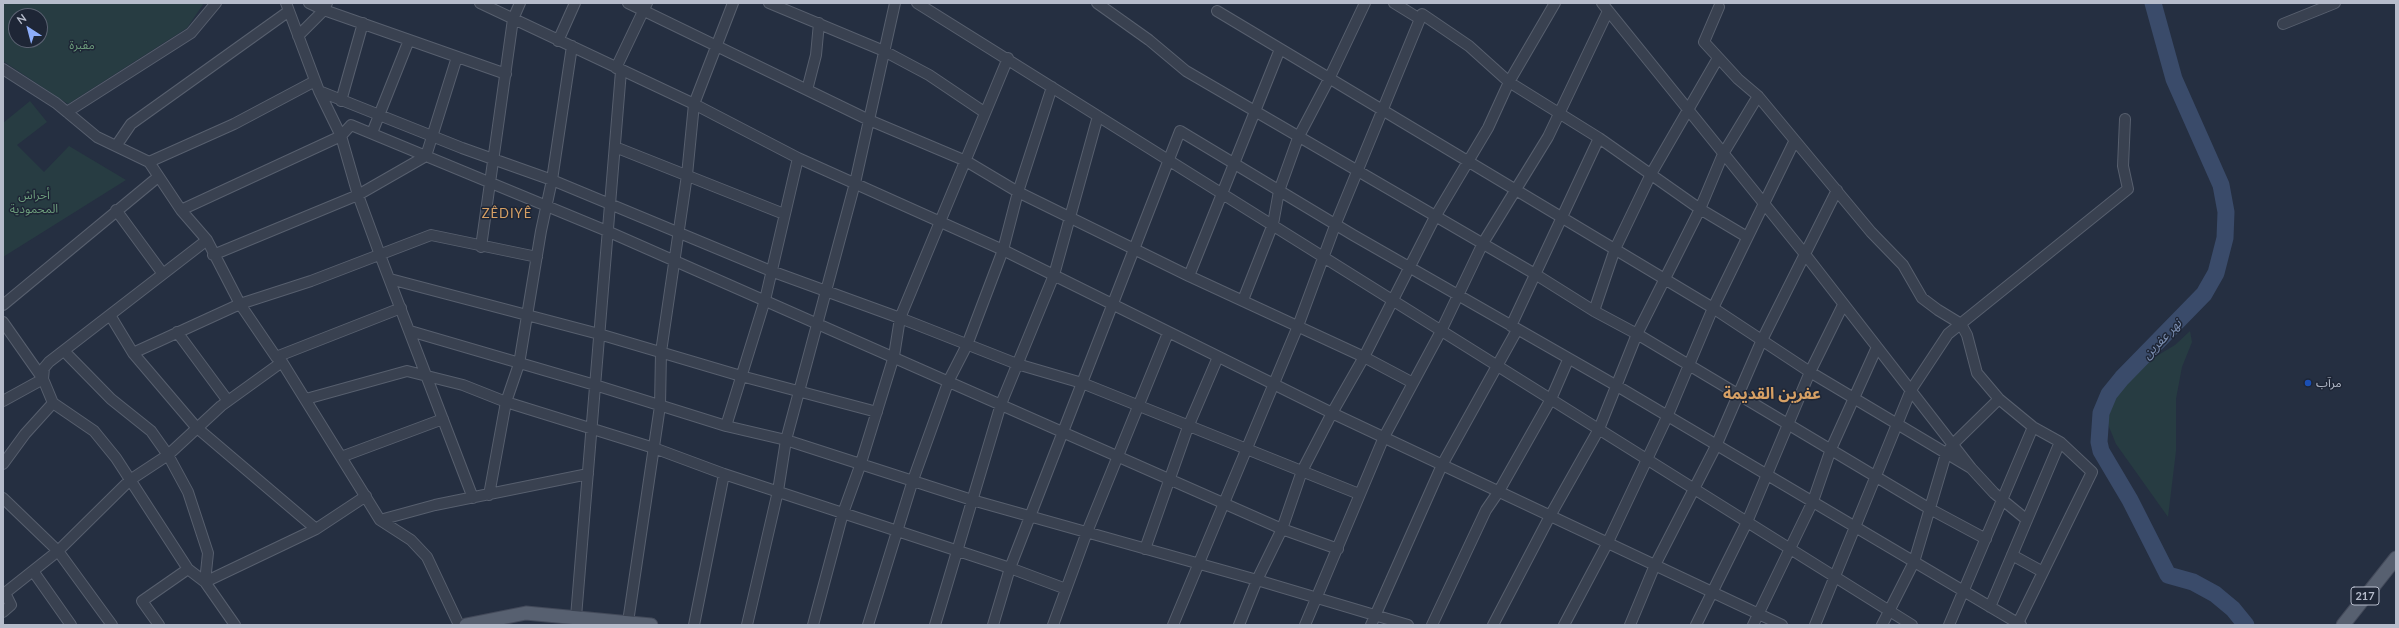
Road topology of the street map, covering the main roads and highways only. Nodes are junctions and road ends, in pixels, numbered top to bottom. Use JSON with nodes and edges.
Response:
{"nodes":[{"id":1,"x":2396,"y":552,"type":"edge"},
{"id":2,"x":2392,"y":563,"type":"edge"},
{"id":3,"x":492,"y":622,"type":"edge"},
{"id":4,"x":466,"y":625,"type":"edge"},
{"id":5,"x":651,"y":625,"type":"edge"},
{"id":6,"x":2343,"y":625,"type":"edge"}],
"edges":[{"from":1,"to":2,"type":"main road","number":"217"},
{"from":2,"to":6,"type":"main road","number":"217"},
{"from":3,"to":4,"type":"main road"},
{"from":3,"to":5,"type":"main road"}]}
